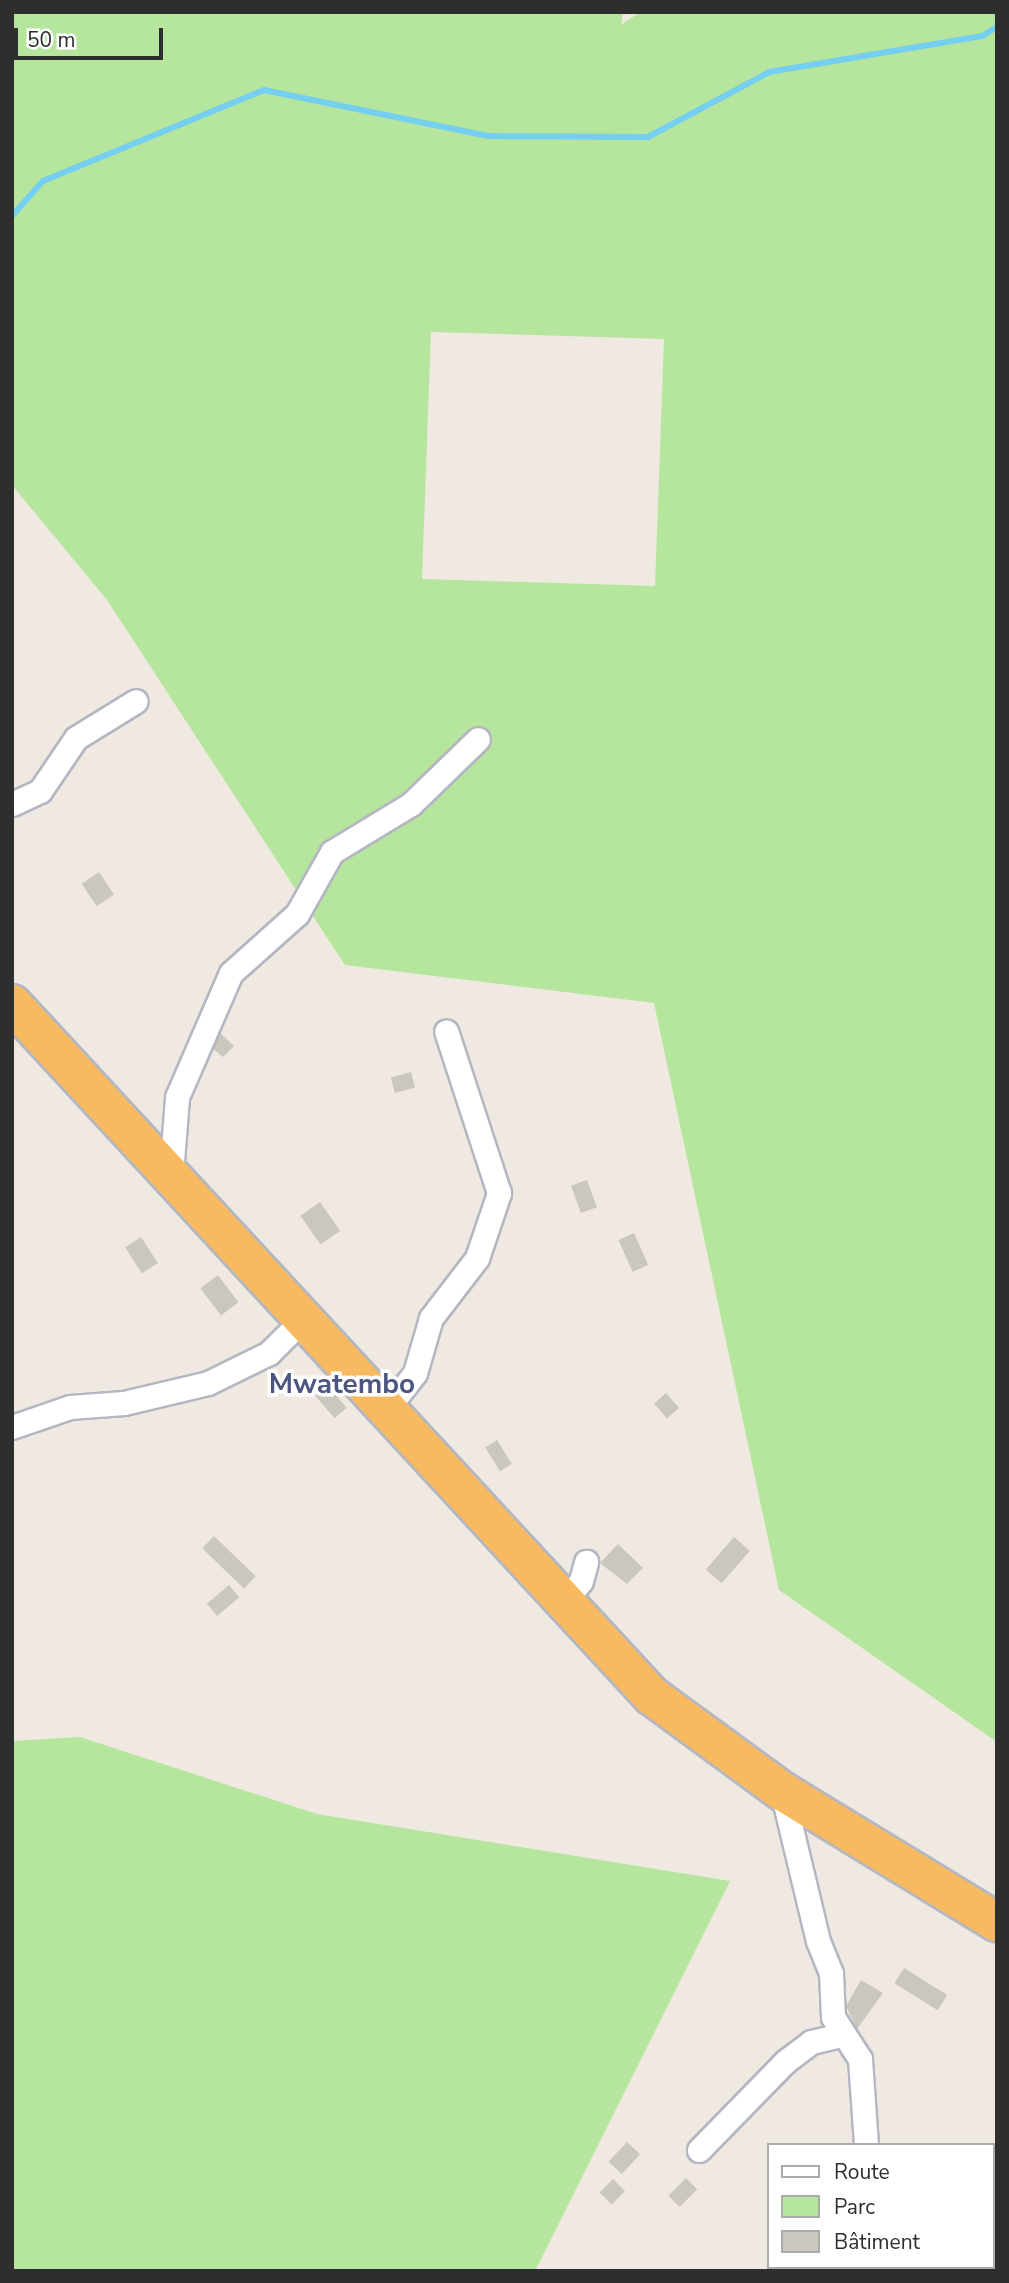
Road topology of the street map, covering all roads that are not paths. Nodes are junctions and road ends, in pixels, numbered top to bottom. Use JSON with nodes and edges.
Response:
{"nodes":[{"id":1,"x":136,"y":701,"type":"dead end"},
{"id":2,"x":478,"y":739,"type":"dead end"},
{"id":3,"x":12,"y":804,"type":"edge"},
{"id":4,"x":12,"y":1004,"type":"edge"},
{"id":5,"x":446,"y":1031,"type":"dead end"},
{"id":6,"x":172,"y":1174,"type":"junction"},
{"id":7,"x":300,"y":1322,"type":"junction"},
{"id":8,"x":385,"y":1411,"type":"junction"},
{"id":9,"x":12,"y":1427,"type":"edge"},
{"id":10,"x":586,"y":1562,"type":"dead end"},
{"id":11,"x":566,"y":1600,"type":"junction"},
{"id":12,"x":782,"y":1791,"type":"junction"},
{"id":13,"x":997,"y":1922,"type":"edge"},
{"id":14,"x":842,"y":2035,"type":"junction"},
{"id":15,"x":866,"y":2143,"type":"edge"},
{"id":16,"x":699,"y":2150,"type":"dead end"}],
"edges":[{"from":1,"to":3,"type":"street"},
{"from":2,"to":6,"type":"street"},
{"from":4,"to":6,"type":"highway"},
{"from":5,"to":8,"type":"street"},
{"from":6,"to":7,"type":"highway"},
{"from":7,"to":8,"type":"highway"},
{"from":7,"to":9,"type":"street"},
{"from":8,"to":11,"type":"highway"},
{"from":10,"to":11,"type":"street"},
{"from":11,"to":12,"type":"highway"},
{"from":12,"to":13,"type":"highway"},
{"from":12,"to":14,"type":"street"},
{"from":14,"to":15,"type":"street"},
{"from":14,"to":16,"type":"street"}]}
